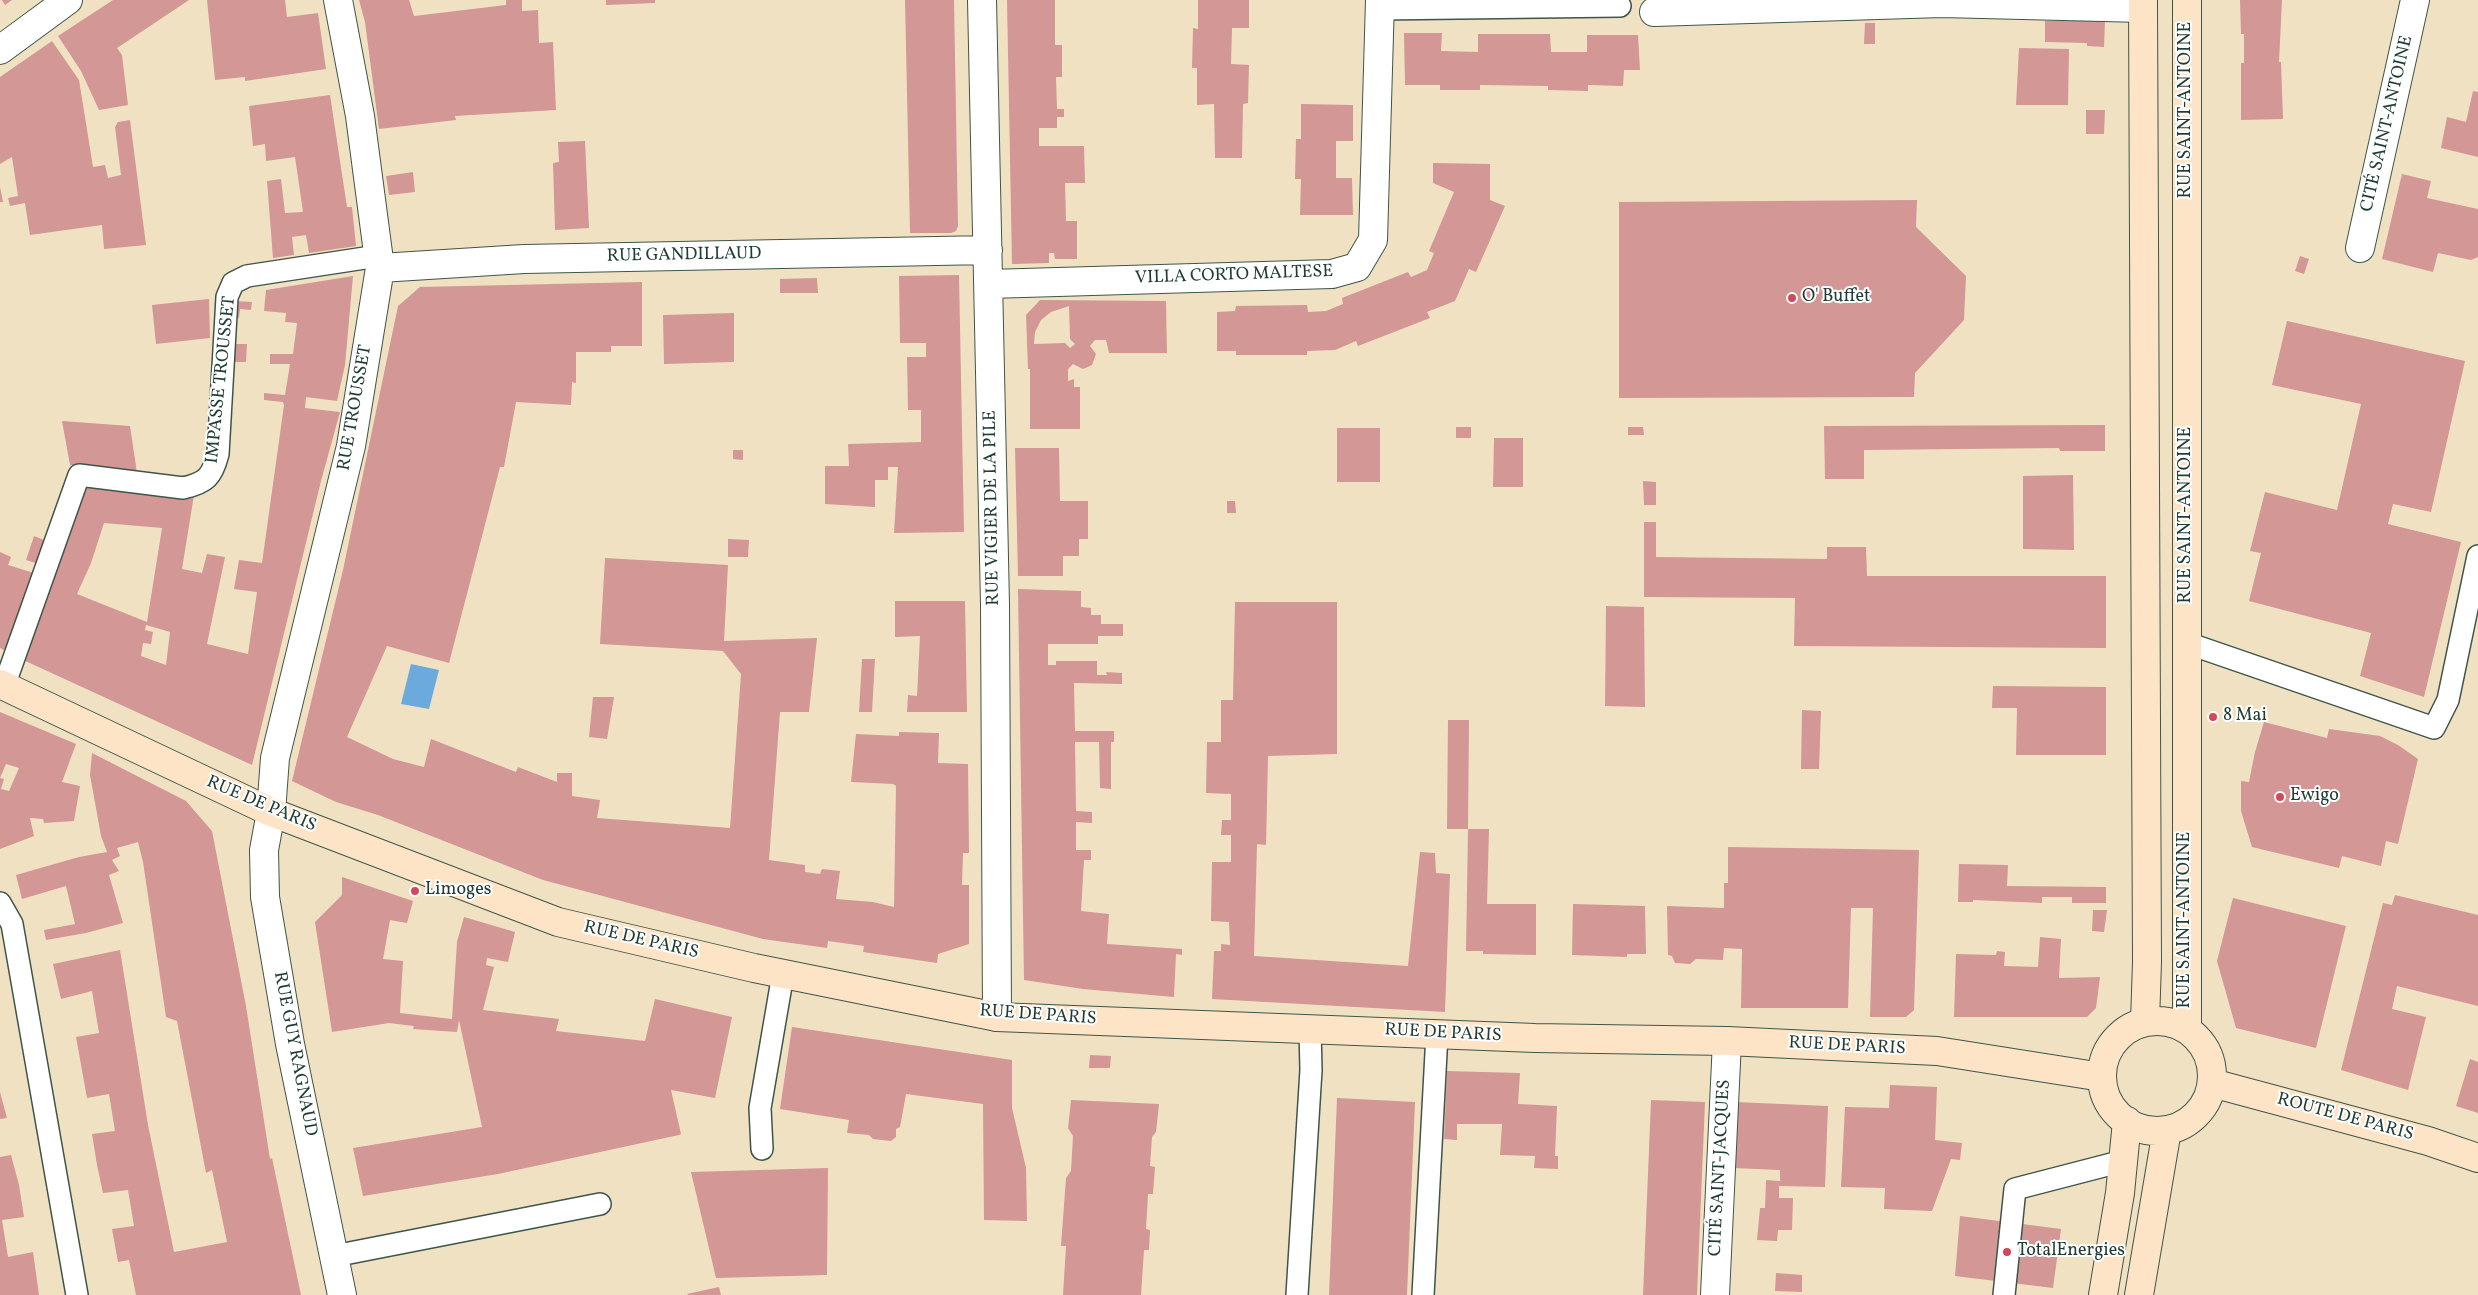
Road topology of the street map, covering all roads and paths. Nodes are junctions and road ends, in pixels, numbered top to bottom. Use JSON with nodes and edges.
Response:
{"nodes":[{"id":1,"x":68,"y":0,"type":"edge"},
{"id":2,"x":338,"y":0,"type":"edge"},
{"id":3,"x":982,"y":0,"type":"edge"},
{"id":4,"x":2187,"y":0,"type":"edge"},
{"id":5,"x":2415,"y":0,"type":"edge"},
{"id":6,"x":1942,"y":1,"type":"edge"},
{"id":7,"x":1379,"y":4,"type":"edge"},
{"id":8,"x":2143,"y":4,"type":"edge"},
{"id":9,"x":1620,"y":6,"type":"dead end"},
{"id":10,"x":1654,"y":12,"type":"dead end"},
{"id":11,"x":0,"y":50,"type":"edge"},
{"id":12,"x":2360,"y":248,"type":"dead end"},
{"id":13,"x":988,"y":250,"type":"junction"},
{"id":14,"x":379,"y":262,"type":"junction"},
{"id":15,"x":989,"y":284,"type":"junction"},
{"id":16,"x":2478,"y":556,"type":"edge"},
{"id":17,"x":2187,"y":643,"type":"junction"},
{"id":18,"x":2,"y":685,"type":"edge"},
{"id":19,"x":272,"y":812,"type":"junction"},
{"id":20,"x":0,"y":903,"type":"edge"},
{"id":21,"x":783,"y":974,"type":"junction"},
{"id":22,"x":997,"y":1017,"type":"junction"},
{"id":23,"x":2145,"y":1022,"type":"junction"},
{"id":24,"x":1310,"y":1028,"type":"junction"},
{"id":25,"x":2186,"y":1029,"type":"junction"},
{"id":26,"x":1437,"y":1034,"type":"junction"},
{"id":27,"x":1727,"y":1041,"type":"junction"},
{"id":28,"x":2102,"y":1077,"type":"junction"},
{"id":29,"x":2212,"y":1083,"type":"junction"},
{"id":30,"x":2127,"y":1121,"type":"junction"},
{"id":31,"x":2167,"y":1130,"type":"junction"},
{"id":32,"x":762,"y":1149,"type":"dead end"},
{"id":33,"x":2478,"y":1158,"type":"edge"},
{"id":34,"x":2123,"y":1161,"type":"junction"},
{"id":35,"x":600,"y":1204,"type":"dead end"},
{"id":36,"x":334,"y":1256,"type":"junction"},
{"id":37,"x":77,"y":1295,"type":"edge"},
{"id":38,"x":342,"y":1295,"type":"edge"},
{"id":39,"x":1297,"y":1295,"type":"edge"},
{"id":40,"x":1424,"y":1295,"type":"edge"},
{"id":41,"x":1715,"y":1295,"type":"edge"},
{"id":42,"x":2004,"y":1295,"type":"edge"},
{"id":43,"x":2103,"y":1295,"type":"edge"},
{"id":44,"x":2139,"y":1295,"type":"edge"}],
"edges":[{"from":1,"to":11,"type":"street"},
{"from":2,"to":14,"type":"street","name":"RUE TROUSSET"},
{"from":3,"to":13,"type":"street","name":"RUE VIGIER DE LA PILE"},
{"from":4,"to":17,"type":"main road","name":"RUE SAINT-ANTOINE"},
{"from":5,"to":12,"type":"street","name":"CITÉ SAINT-ANTOINE"},
{"from":6,"to":8,"type":"street"},
{"from":6,"to":10,"type":"street"},
{"from":7,"to":9,"type":"lane"},
{"from":7,"to":15,"type":"street","name":"VILLA CORTO MALTESE"},
{"from":8,"to":23,"type":"main road"},
{"from":13,"to":14,"type":"street","name":"RUE GANDILLAUD"},
{"from":13,"to":15,"type":"street","name":"RUE VIGIER DE LA PILE"},
{"from":14,"to":18,"type":"lane","name":"IMPASSE TROUSSET"},
{"from":14,"to":19,"type":"street","name":"RUE TROUSSET"},
{"from":15,"to":22,"type":"street","name":"RUE VIGIER DE LA PILE"},
{"from":16,"to":17,"type":"lane"},
{"from":17,"to":25,"type":"main road","name":"RUE SAINT-ANTOINE"},
{"from":18,"to":19,"type":"main road","name":"RUE DE PARIS"},
{"from":19,"to":21,"type":"main road","name":"RUE DE PARIS"},
{"from":19,"to":36,"type":"street","name":"RUE GUY RAGNAUD"},
{"from":20,"to":37,"type":"lane"},
{"from":21,"to":22,"type":"main road","name":"RUE DE PARIS"},
{"from":21,"to":32,"type":"lane"},
{"from":22,"to":24,"type":"main road","name":"RUE DE PARIS"},
{"from":23,"to":25,"type":"main road"},
{"from":23,"to":28,"type":"main road"},
{"from":24,"to":26,"type":"main road","name":"RUE DE PARIS"},
{"from":24,"to":39,"type":"lane"},
{"from":25,"to":29,"type":"main road"},
{"from":26,"to":27,"type":"main road","name":"RUE DE PARIS"},
{"from":26,"to":40,"type":"lane"},
{"from":27,"to":28,"type":"main road","name":"RUE DE PARIS"},
{"from":27,"to":41,"type":"street","name":"CITÉ SAINT-JACQUES"},
{"from":28,"to":30,"type":"main road"},
{"from":29,"to":31,"type":"main road"},
{"from":29,"to":33,"type":"main road","name":"ROUTE DE PARIS"},
{"from":30,"to":31,"type":"main road"},
{"from":30,"to":34,"type":"main road"},
{"from":31,"to":44,"type":"main road"},
{"from":34,"to":42,"type":"lane"},
{"from":34,"to":43,"type":"main road"},
{"from":35,"to":36,"type":"lane"},
{"from":36,"to":38,"type":"street","name":"RUE GUY RAGNAUD"}]}
